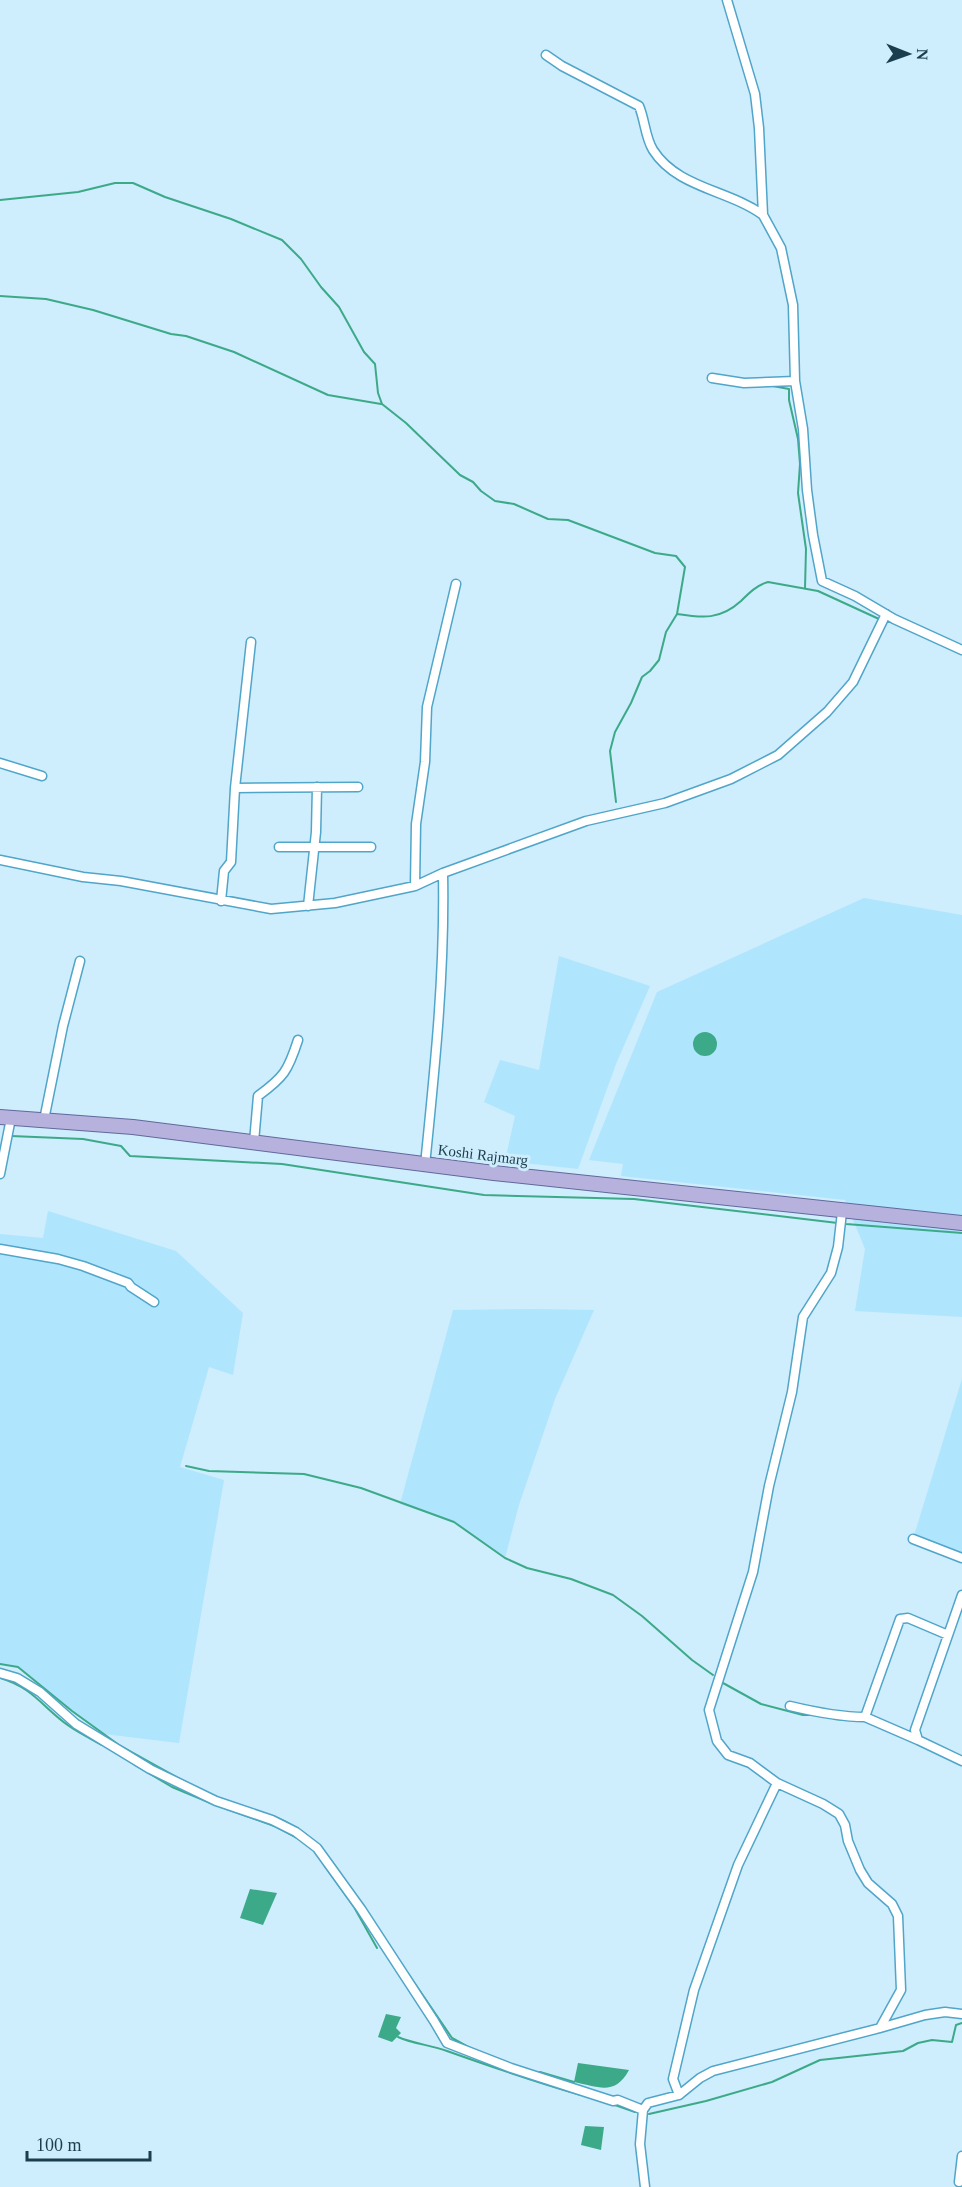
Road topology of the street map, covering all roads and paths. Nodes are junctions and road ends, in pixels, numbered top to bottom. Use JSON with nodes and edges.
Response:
{"nodes":[{"id":1,"x":727,"y":0,"type":"edge"},
{"id":2,"x":546,"y":55,"type":"dead end"},
{"id":3,"x":763,"y":215,"type":"junction"},
{"id":4,"x":712,"y":378,"type":"dead end"},
{"id":5,"x":795,"y":381,"type":"junction"},
{"id":6,"x":456,"y":584,"type":"dead end"},
{"id":7,"x":886,"y":614,"type":"junction"},
{"id":8,"x":251,"y":642,"type":"dead end"},
{"id":9,"x":962,"y":650,"type":"edge"},
{"id":10,"x":0,"y":763,"type":"edge"},
{"id":11,"x":42,"y":776,"type":"dead end"},
{"id":12,"x":358,"y":787,"type":"dead end"},
{"id":13,"x":235,"y":788,"type":"junction"},
{"id":14,"x":317,"y":788,"type":"junction"},
{"id":15,"x":314,"y":846,"type":"junction"},
{"id":16,"x":279,"y":847,"type":"dead end"},
{"id":17,"x":371,"y":847,"type":"dead end"},
{"id":18,"x":0,"y":860,"type":"edge"},
{"id":19,"x":443,"y":873,"type":"junction"},
{"id":20,"x":415,"y":886,"type":"junction"},
{"id":21,"x":221,"y":901,"type":"junction"},
{"id":22,"x":308,"y":906,"type":"junction"},
{"id":23,"x":80,"y":961,"type":"dead end"},
{"id":24,"x":298,"y":1040,"type":"dead end"},
{"id":25,"x":5,"y":1118,"type":"edge"},
{"id":26,"x":44,"y":1120,"type":"junction"},
{"id":27,"x":254,"y":1142,"type":"junction"},
{"id":28,"x":425,"y":1165,"type":"junction"},
{"id":29,"x":0,"y":1174,"type":"edge"},
{"id":30,"x":842,"y":1215,"type":"junction"},
{"id":31,"x":962,"y":1223,"type":"edge"},
{"id":32,"x":0,"y":1249,"type":"edge"},
{"id":33,"x":154,"y":1302,"type":"dead end"},
{"id":34,"x":913,"y":1539,"type":"dead end"},
{"id":35,"x":962,"y":1558,"type":"edge"},
{"id":36,"x":962,"y":1595,"type":"edge"},
{"id":37,"x":948,"y":1635,"type":"junction"},
{"id":38,"x":0,"y":1673,"type":"edge"},
{"id":39,"x":790,"y":1707,"type":"dead end"},
{"id":40,"x":865,"y":1718,"type":"junction"},
{"id":41,"x":918,"y":1740,"type":"junction"},
{"id":42,"x":962,"y":1761,"type":"edge"},
{"id":43,"x":777,"y":1783,"type":"junction"},
{"id":44,"x":962,"y":2014,"type":"edge"},
{"id":45,"x":880,"y":2028,"type":"junction"},
{"id":46,"x":679,"y":2095,"type":"junction"},
{"id":47,"x":643,"y":2110,"type":"junction"},
{"id":48,"x":962,"y":2156,"type":"edge"},
{"id":49,"x":959,"y":2182,"type":"dead end"},
{"id":50,"x":645,"y":2187,"type":"edge"}],
"edges":[{"from":1,"to":3,"type":"street"},
{"from":2,"to":3,"type":"street"},
{"from":3,"to":5,"type":"street"},
{"from":4,"to":5,"type":"street"},
{"from":5,"to":7,"type":"street"},
{"from":6,"to":20,"type":"street"},
{"from":7,"to":9,"type":"street"},
{"from":7,"to":19,"type":"street"},
{"from":8,"to":13,"type":"street"},
{"from":10,"to":11,"type":"street"},
{"from":12,"to":14,"type":"street"},
{"from":13,"to":14,"type":"street"},
{"from":13,"to":21,"type":"street"},
{"from":14,"to":15,"type":"street"},
{"from":15,"to":16,"type":"street"},
{"from":15,"to":17,"type":"street"},
{"from":15,"to":22,"type":"street"},
{"from":18,"to":21,"type":"street"},
{"from":19,"to":20,"type":"street"},
{"from":19,"to":28,"type":"street"},
{"from":20,"to":22,"type":"street"},
{"from":21,"to":22,"type":"street"},
{"from":23,"to":26,"type":"street"},
{"from":24,"to":27,"type":"street"},
{"from":25,"to":26,"type":"main road","name":"Koshi Rajmarg"},
{"from":25,"to":29,"type":"street"},
{"from":26,"to":27,"type":"main road","name":"Koshi Rajmarg"},
{"from":27,"to":28,"type":"main road","name":"Koshi Rajmarg"},
{"from":28,"to":30,"type":"main road","name":"Koshi Rajmarg"},
{"from":30,"to":31,"type":"main road","name":"Koshi Rajmarg"},
{"from":30,"to":43,"type":"street"},
{"from":32,"to":33,"type":"street"},
{"from":34,"to":35,"type":"street"},
{"from":36,"to":37,"type":"street"},
{"from":37,"to":40,"type":"street"},
{"from":37,"to":41,"type":"street"},
{"from":38,"to":47,"type":"street"},
{"from":39,"to":40,"type":"street"},
{"from":40,"to":41,"type":"street"},
{"from":41,"to":42,"type":"street"},
{"from":43,"to":45,"type":"street"},
{"from":43,"to":46,"type":"street"},
{"from":44,"to":45,"type":"street"},
{"from":45,"to":46,"type":"street"},
{"from":46,"to":47,"type":"street"},
{"from":47,"to":50,"type":"street"},
{"from":48,"to":49,"type":"street"}]}
